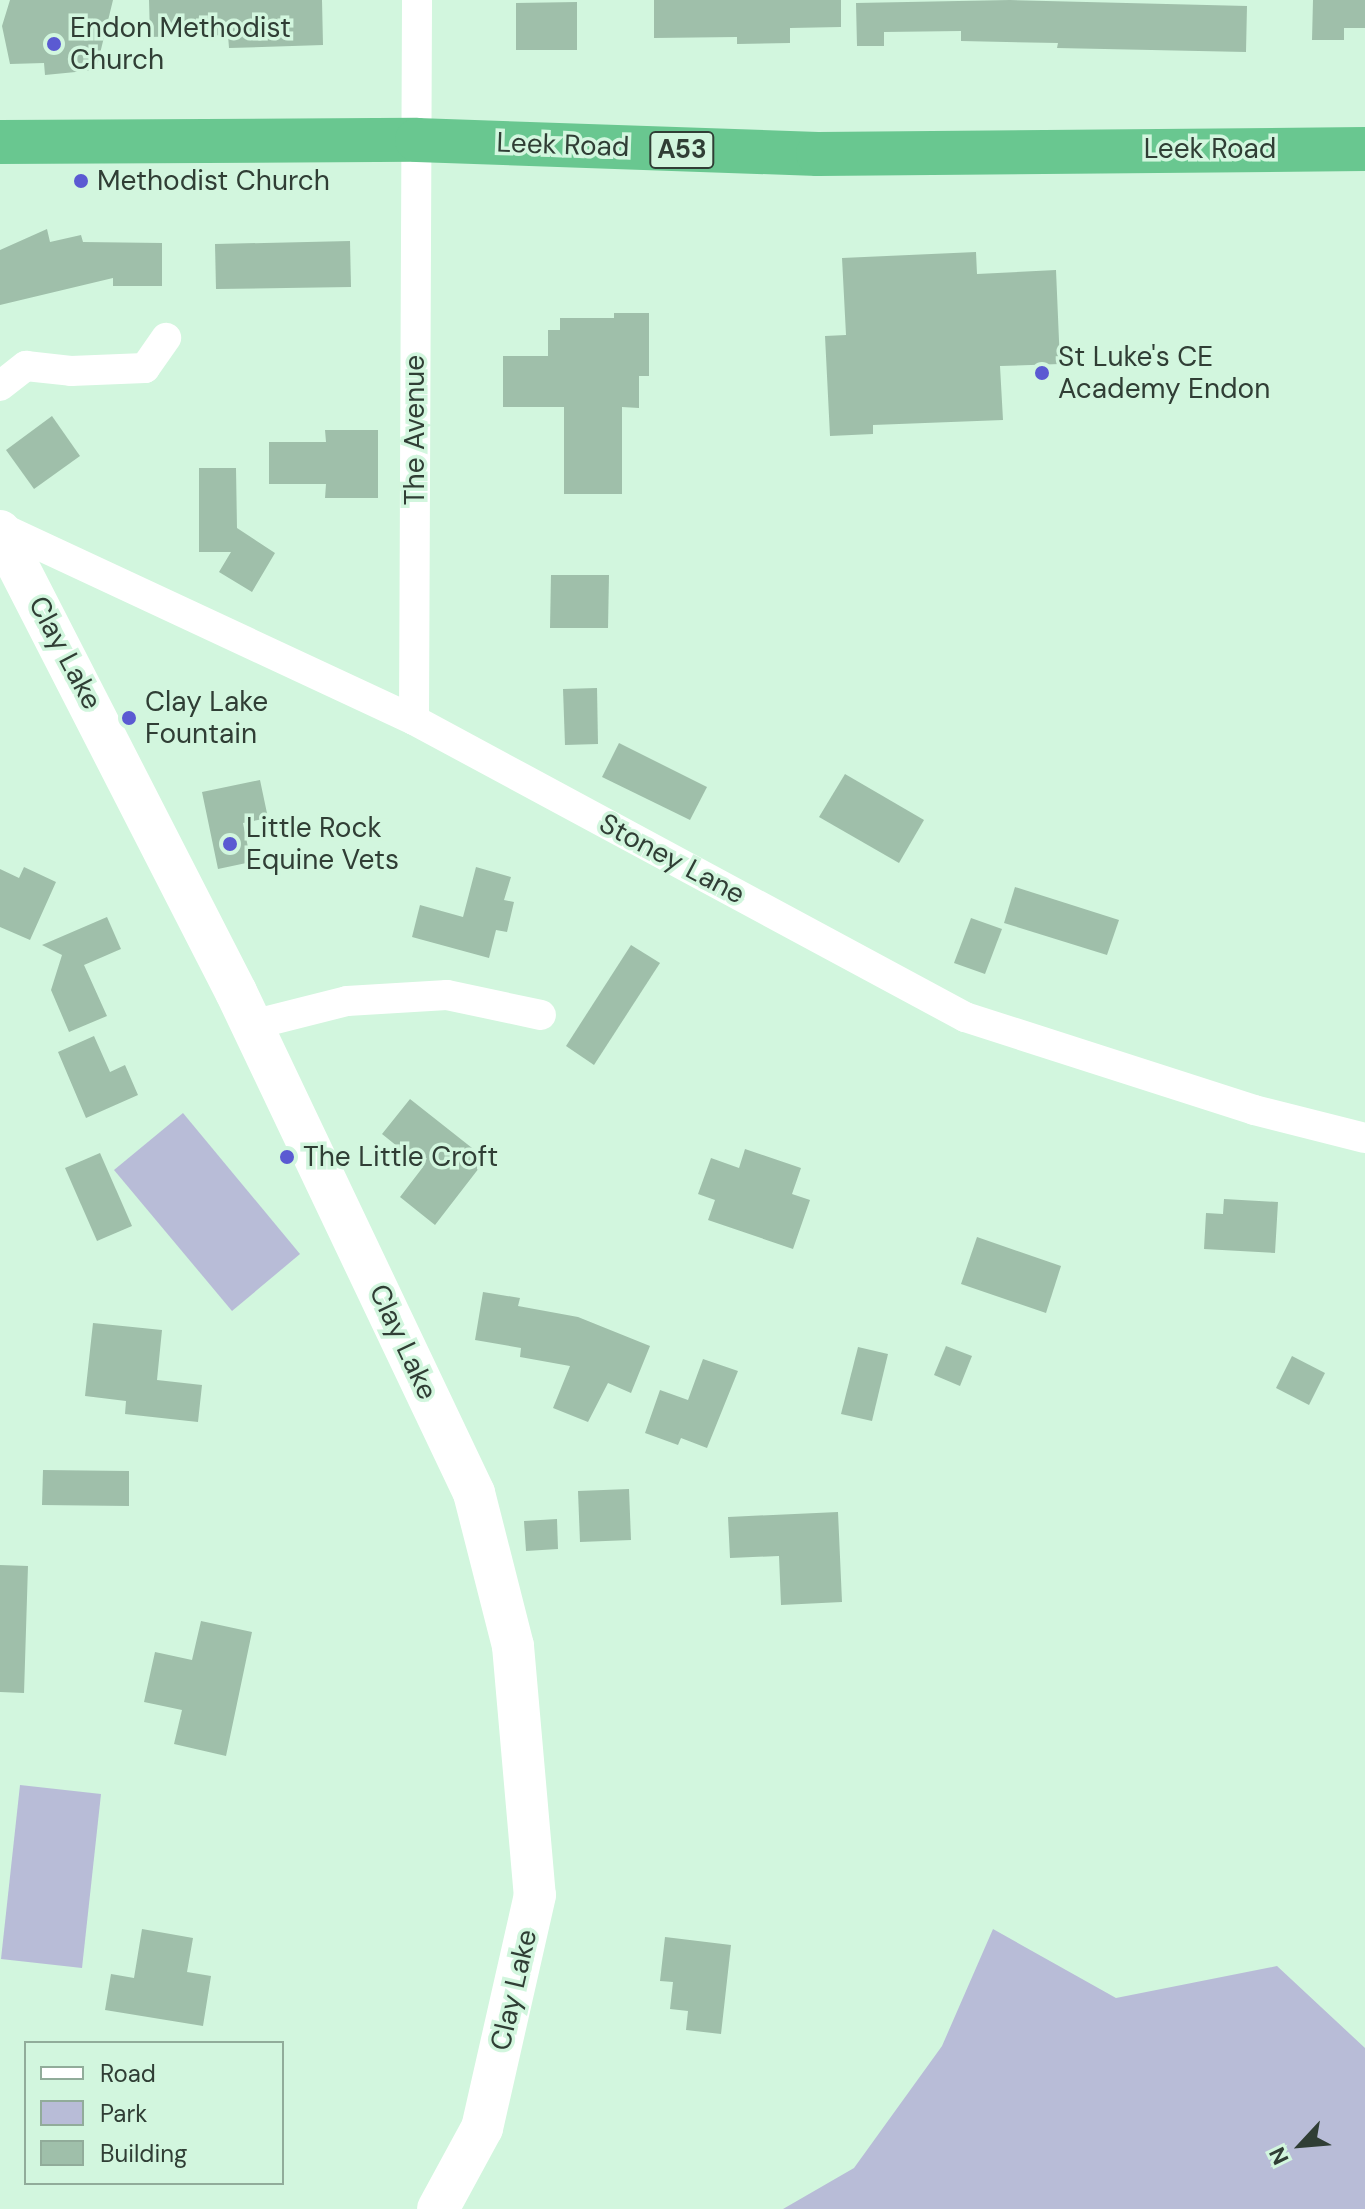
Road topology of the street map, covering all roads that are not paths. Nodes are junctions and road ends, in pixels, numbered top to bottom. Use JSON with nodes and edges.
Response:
{"nodes":[{"id":1,"x":417,"y":0,"type":"edge"},
{"id":2,"x":417,"y":140,"type":"junction"},
{"id":3,"x":0,"y":142,"type":"edge"},
{"id":4,"x":1365,"y":149,"type":"edge"},
{"id":5,"x":166,"y":338,"type":"dead end"},
{"id":6,"x":0,"y":386,"type":"edge"},
{"id":7,"x":0,"y":529,"type":"edge"},
{"id":8,"x":414,"y":720,"type":"junction"},
{"id":9,"x":541,"y":1015,"type":"dead end"},
{"id":10,"x":252,"y":1025,"type":"junction"},
{"id":11,"x":1365,"y":1138,"type":"edge"},
{"id":12,"x":438,"y":2209,"type":"edge"}],
"edges":[{"from":1,"to":2,"type":"street","name":"The Avenue"},
{"from":2,"to":3,"type":"highway","name":"Leek Road","number":"A53"},
{"from":2,"to":4,"type":"highway","name":"Leek Road","number":"A53"},
{"from":2,"to":8,"type":"street","name":"The Avenue"},
{"from":5,"to":6,"type":"street"},
{"from":7,"to":8,"type":"street","name":"Stoney Lane"},
{"from":7,"to":10,"type":"main road","name":"Clay Lake"},
{"from":8,"to":11,"type":"street","name":"Stoney Lane"},
{"from":9,"to":10,"type":"street"},
{"from":10,"to":12,"type":"main road","name":"Clay Lake"}]}
